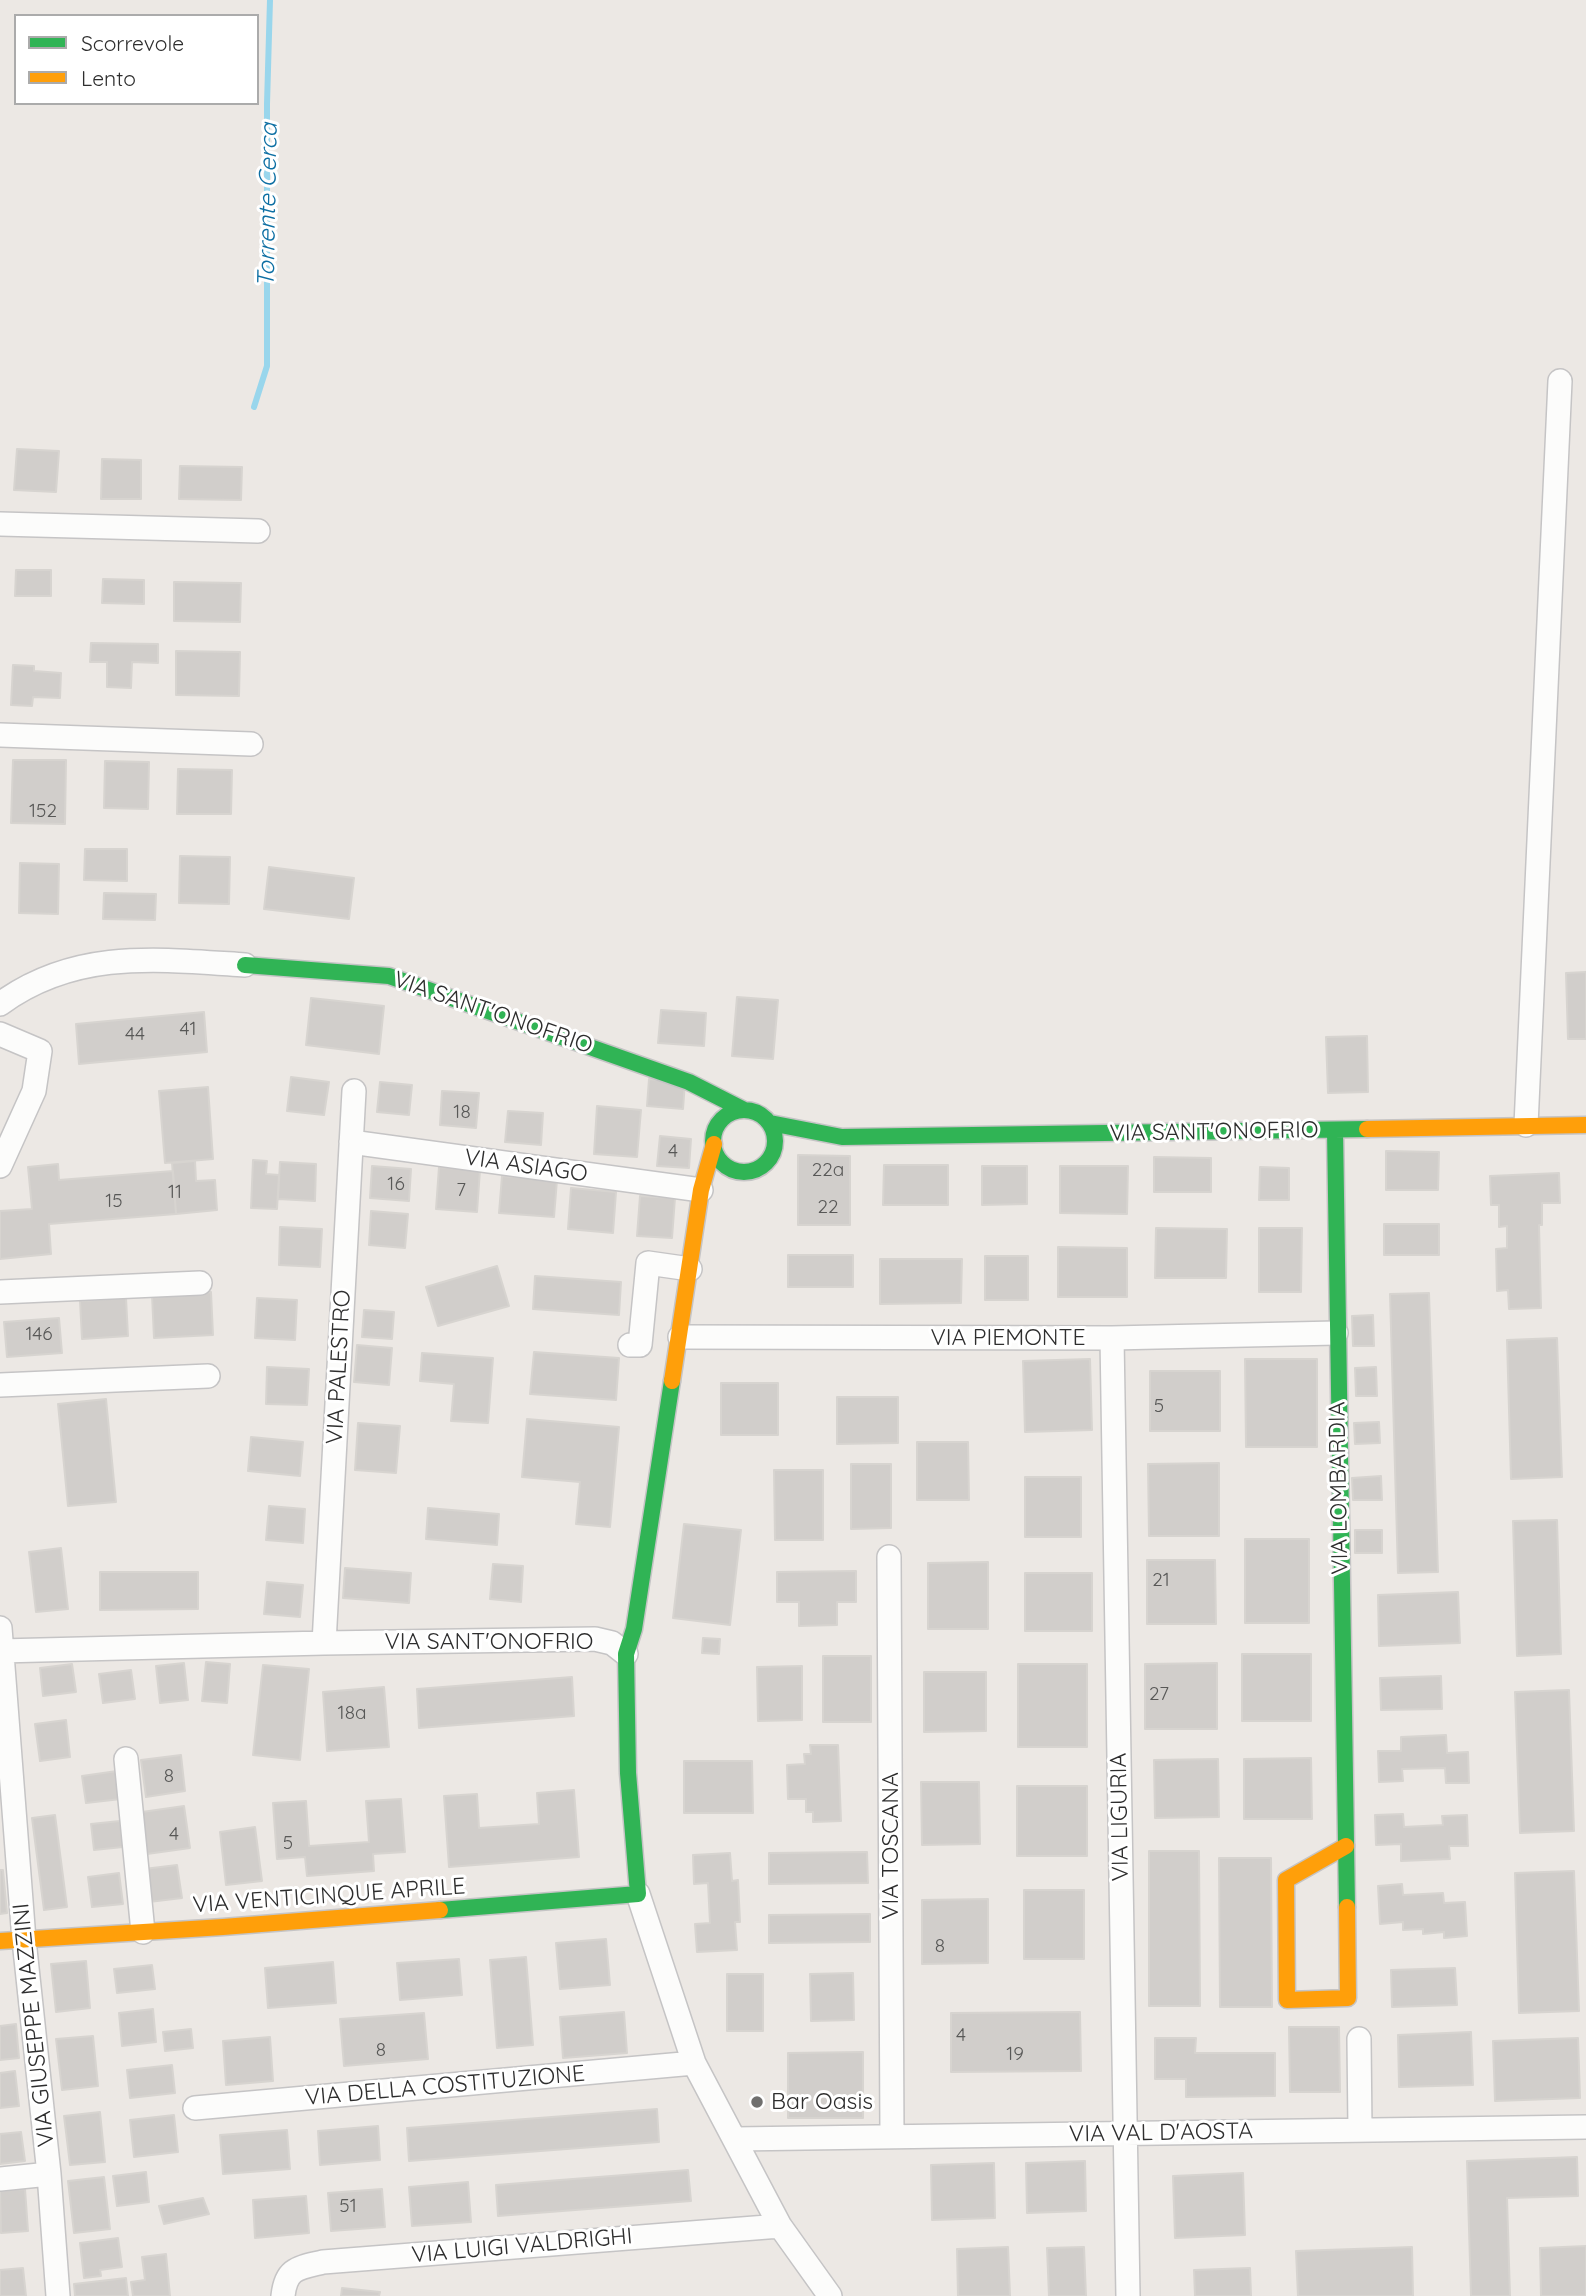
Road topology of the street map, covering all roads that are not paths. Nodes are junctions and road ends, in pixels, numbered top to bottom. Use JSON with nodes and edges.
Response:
{"nodes":[{"id":1,"x":1560,"y":382,"type":"dead end"},
{"id":2,"x":0,"y":524,"type":"edge"},
{"id":3,"x":258,"y":531,"type":"dead end"},
{"id":4,"x":0,"y":735,"type":"edge"},
{"id":5,"x":251,"y":744,"type":"dead end"},
{"id":6,"x":245,"y":965,"type":"joint"},
{"id":7,"x":0,"y":1004,"type":"edge"},
{"id":8,"x":0,"y":1034,"type":"edge"},
{"id":9,"x":692,"y":1084,"type":"junction"},
{"id":10,"x":354,"y":1091,"type":"dead end"},
{"id":11,"x":744,"y":1110,"type":"junction"},
{"id":12,"x":770,"y":1123,"type":"junction"},
{"id":13,"x":718,"y":1125,"type":"junction"},
{"id":14,"x":1526,"y":1125,"type":"junction"},
{"id":15,"x":1586,"y":1125,"type":"edge"},
{"id":16,"x":1335,"y":1130,"type":"junction"},
{"id":17,"x":842,"y":1137,"type":"junction"},
{"id":18,"x":351,"y":1142,"type":"junction"},
{"id":19,"x":713,"y":1144,"type":"junction"},
{"id":20,"x":773,"y":1153,"type":"junction"},
{"id":21,"x":0,"y":1167,"type":"edge"},
{"id":22,"x":730,"y":1168,"type":"junction"},
{"id":23,"x":701,"y":1191,"type":"junction"},
{"id":24,"x":690,"y":1269,"type":"junction"},
{"id":25,"x":200,"y":1283,"type":"dead end"},
{"id":26,"x":0,"y":1292,"type":"edge"},
{"id":27,"x":1336,"y":1334,"type":"junction"},
{"id":28,"x":680,"y":1337,"type":"junction"},
{"id":29,"x":1112,"y":1338,"type":"junction"},
{"id":30,"x":630,"y":1345,"type":"dead end"},
{"id":31,"x":208,"y":1376,"type":"dead end"},
{"id":32,"x":0,"y":1385,"type":"edge"},
{"id":33,"x":889,"y":1557,"type":"dead end"},
{"id":34,"x":1,"y":1643,"type":"edge"},
{"id":35,"x":324,"y":1643,"type":"junction"},
{"id":36,"x":626,"y":1654,"type":"junction"},
{"id":37,"x":126,"y":1759,"type":"dead end"},
{"id":38,"x":1346,"y":1846,"type":"junction"},
{"id":39,"x":638,"y":1894,"type":"junction"},
{"id":40,"x":143,"y":1932,"type":"junction"},
{"id":41,"x":24,"y":1940,"type":"junction"},
{"id":42,"x":0,"y":1941,"type":"edge"},
{"id":43,"x":1359,"y":2039,"type":"dead end"},
{"id":44,"x":694,"y":2063,"type":"junction"},
{"id":45,"x":195,"y":2108,"type":"dead end"},
{"id":46,"x":1586,"y":2127,"type":"edge"},
{"id":47,"x":1360,"y":2130,"type":"junction"},
{"id":48,"x":1125,"y":2134,"type":"junction"},
{"id":49,"x":892,"y":2136,"type":"junction"},
{"id":50,"x":735,"y":2138,"type":"junction"},
{"id":51,"x":49,"y":2174,"type":"junction"},
{"id":52,"x":0,"y":2179,"type":"edge"},
{"id":53,"x":780,"y":2226,"type":"junction"},
{"id":54,"x":58,"y":2296,"type":"edge"},
{"id":55,"x":283,"y":2296,"type":"edge"},
{"id":56,"x":831,"y":2296,"type":"edge"},
{"id":57,"x":1128,"y":2296,"type":"edge"}],
"edges":[{"from":1,"to":14,"type":"street"},
{"from":2,"to":3,"type":"street"},
{"from":4,"to":5,"type":"street"},
{"from":6,"to":7,"type":"street"},
{"from":6,"to":9,"type":"street","name":"VIA SANT'ONOFRIO"},
{"from":8,"to":21,"type":"street"},
{"from":9,"to":11,"type":"street","name":"VIA SANT'ONOFRIO"},
{"from":9,"to":13,"type":"street"},
{"from":10,"to":18,"type":"street","name":"VIA PALESTRO"},
{"from":11,"to":12,"type":"street","name":"VIA SANT'ONOFRIO"},
{"from":11,"to":13,"type":"street"},
{"from":12,"to":17,"type":"street","name":"VIA SANT'ONOFRIO"},
{"from":12,"to":20,"type":"street"},
{"from":13,"to":19,"type":"street","name":"VIA SANT'ONOFRIO"},
{"from":14,"to":15,"type":"street","name":"VIA SANT'ONOFRIO"},
{"from":14,"to":16,"type":"street","name":"VIA SANT'ONOFRIO"},
{"from":16,"to":17,"type":"street","name":"VIA SANT'ONOFRIO"},
{"from":16,"to":27,"type":"street","name":"VIA LOMBARDIA"},
{"from":17,"to":20,"type":"street","name":"VIA SANT'ONOFRIO"},
{"from":18,"to":23,"type":"street","name":"VIA ASIAGO"},
{"from":18,"to":35,"type":"street","name":"VIA PALESTRO"},
{"from":19,"to":22,"type":"street"},
{"from":19,"to":23,"type":"street","name":"VIA SANT'ONOFRIO"},
{"from":20,"to":22,"type":"street","name":"VIA SANT'ONOFRIO"},
{"from":22,"to":23,"type":"street"},
{"from":23,"to":24,"type":"street","name":"VIA SANT'ONOFRIO"},
{"from":24,"to":28,"type":"street","name":"VIA SANT'ONOFRIO"},
{"from":24,"to":30,"type":"street"},
{"from":25,"to":26,"type":"street"},
{"from":27,"to":29,"type":"street","name":"VIA PIEMONTE"},
{"from":27,"to":38,"type":"street","name":"VIA LOMBARDIA"},
{"from":28,"to":29,"type":"street","name":"VIA PIEMONTE"},
{"from":28,"to":36,"type":"street","name":"VIA SANT'ONOFRIO"},
{"from":29,"to":48,"type":"street","name":"VIA LIGURIA"},
{"from":31,"to":32,"type":"street"},
{"from":33,"to":49,"type":"street","name":"VIA TOSCANA"},
{"from":34,"to":35,"type":"street","name":"VIA SANT'ONOFRIO"},
{"from":34,"to":41,"type":"street","name":"VIA GIUSEPPE MAZZINI"},
{"from":35,"to":36,"type":"street","name":"VIA SANT'ONOFRIO"},
{"from":36,"to":39,"type":"street"},
{"from":37,"to":40,"type":"street"},
{"from":38,"to":38,"type":"street","name":"VIA LOMBARDIA"},
{"from":39,"to":40,"type":"street","name":"VIA VENTICINQUE APRILE"},
{"from":39,"to":44,"type":"street"},
{"from":40,"to":41,"type":"street","name":"VIA VENTICINQUE APRILE"},
{"from":41,"to":42,"type":"street","name":"VIA VENTICINQUE APRILE"},
{"from":41,"to":51,"type":"street","name":"VIA GIUSEPPE MAZZINI"},
{"from":43,"to":47,"type":"street"},
{"from":44,"to":45,"type":"street","name":"VIA DELLA COSTITUZIONE"},
{"from":44,"to":50,"type":"street"},
{"from":46,"to":47,"type":"street","name":"VIA VAL D'AOSTA"},
{"from":47,"to":48,"type":"street","name":"VIA VAL D'AOSTA"},
{"from":48,"to":49,"type":"street","name":"VIA VAL D'AOSTA"},
{"from":48,"to":57,"type":"street","name":"VIA LIGURIA"},
{"from":49,"to":50,"type":"street","name":"VIA VAL D'AOSTA"},
{"from":50,"to":53,"type":"street"},
{"from":51,"to":52,"type":"street"},
{"from":51,"to":54,"type":"street","name":"VIA GIUSEPPE MAZZINI"},
{"from":53,"to":55,"type":"street","name":"VIA LUIGI VALDRIGHI"},
{"from":53,"to":56,"type":"street"}]}
